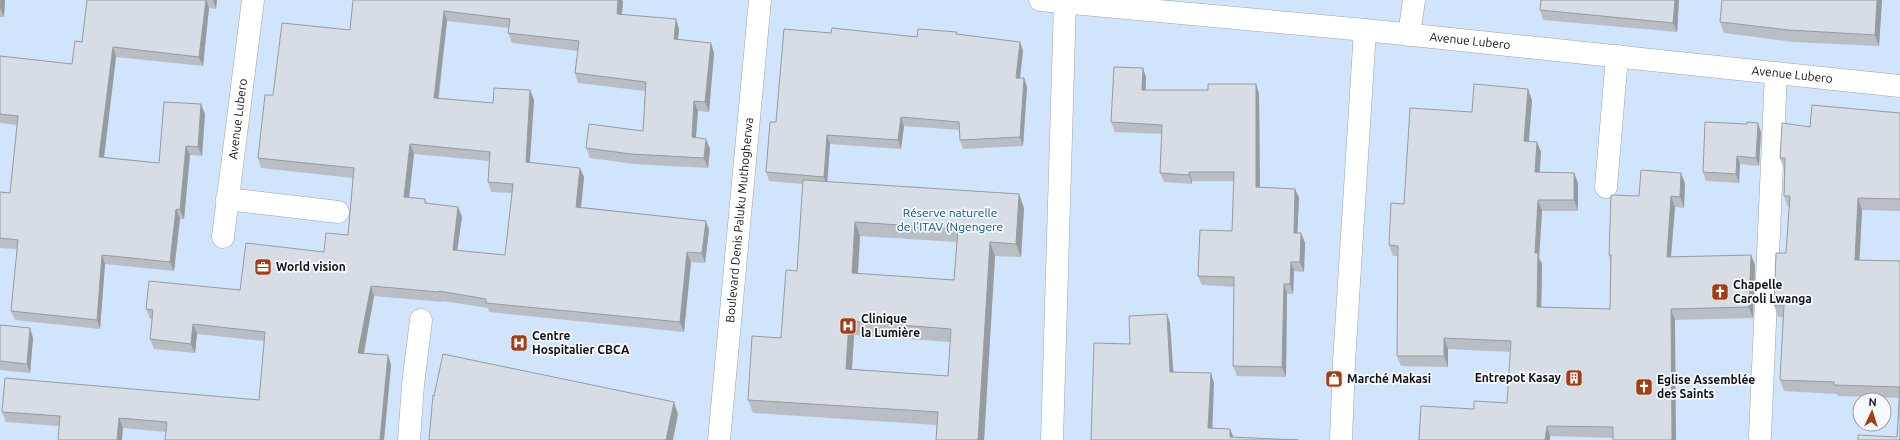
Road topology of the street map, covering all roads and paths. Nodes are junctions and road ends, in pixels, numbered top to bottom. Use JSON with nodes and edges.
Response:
{"nodes":[{"id":1,"x":253,"y":0,"type":"edge"},
{"id":2,"x":760,"y":0,"type":"edge"},
{"id":3,"x":1040,"y":0,"type":"edge"},
{"id":4,"x":1414,"y":0,"type":"edge"},
{"id":5,"x":1065,"y":2,"type":"junction"},
{"id":6,"x":1365,"y":30,"type":"junction"},
{"id":7,"x":1409,"y":35,"type":"junction"},
{"id":8,"x":1617,"y":56,"type":"junction"},
{"id":9,"x":1776,"y":73,"type":"junction"},
{"id":10,"x":1900,"y":86,"type":"edge"},
{"id":11,"x":1606,"y":187,"type":"dead end"},
{"id":12,"x":227,"y":199,"type":"junction"},
{"id":13,"x":338,"y":212,"type":"dead end"},
{"id":14,"x":223,"y":237,"type":"dead end"},
{"id":15,"x":421,"y":320,"type":"dead end"},
{"id":16,"x":1760,"y":436,"type":"dead end"},
{"id":17,"x":409,"y":440,"type":"edge"},
{"id":18,"x":719,"y":440,"type":"edge"},
{"id":19,"x":1052,"y":440,"type":"edge"},
{"id":20,"x":1341,"y":440,"type":"edge"}],
"edges":[{"from":1,"to":12,"type":"street","name":"Avenue Lubero"},
{"from":2,"to":18,"type":"street","name":"Boulevard Denis Paluku Muthogherwa"},
{"from":3,"to":5,"type":"street","name":"Avenue Lubero"},
{"from":4,"to":7,"type":"street"},
{"from":5,"to":6,"type":"street","name":"Avenue Lubero"},
{"from":5,"to":19,"type":"street"},
{"from":6,"to":7,"type":"street","name":"Avenue Lubero"},
{"from":6,"to":20,"type":"street"},
{"from":7,"to":8,"type":"street","name":"Avenue Lubero"},
{"from":8,"to":9,"type":"street","name":"Avenue Lubero"},
{"from":8,"to":11,"type":"street"},
{"from":9,"to":10,"type":"street","name":"Avenue Lubero"},
{"from":9,"to":16,"type":"street"},
{"from":12,"to":13,"type":"street"},
{"from":12,"to":14,"type":"street","name":"Avenue Lubero"},
{"from":15,"to":17,"type":"street"}]}
